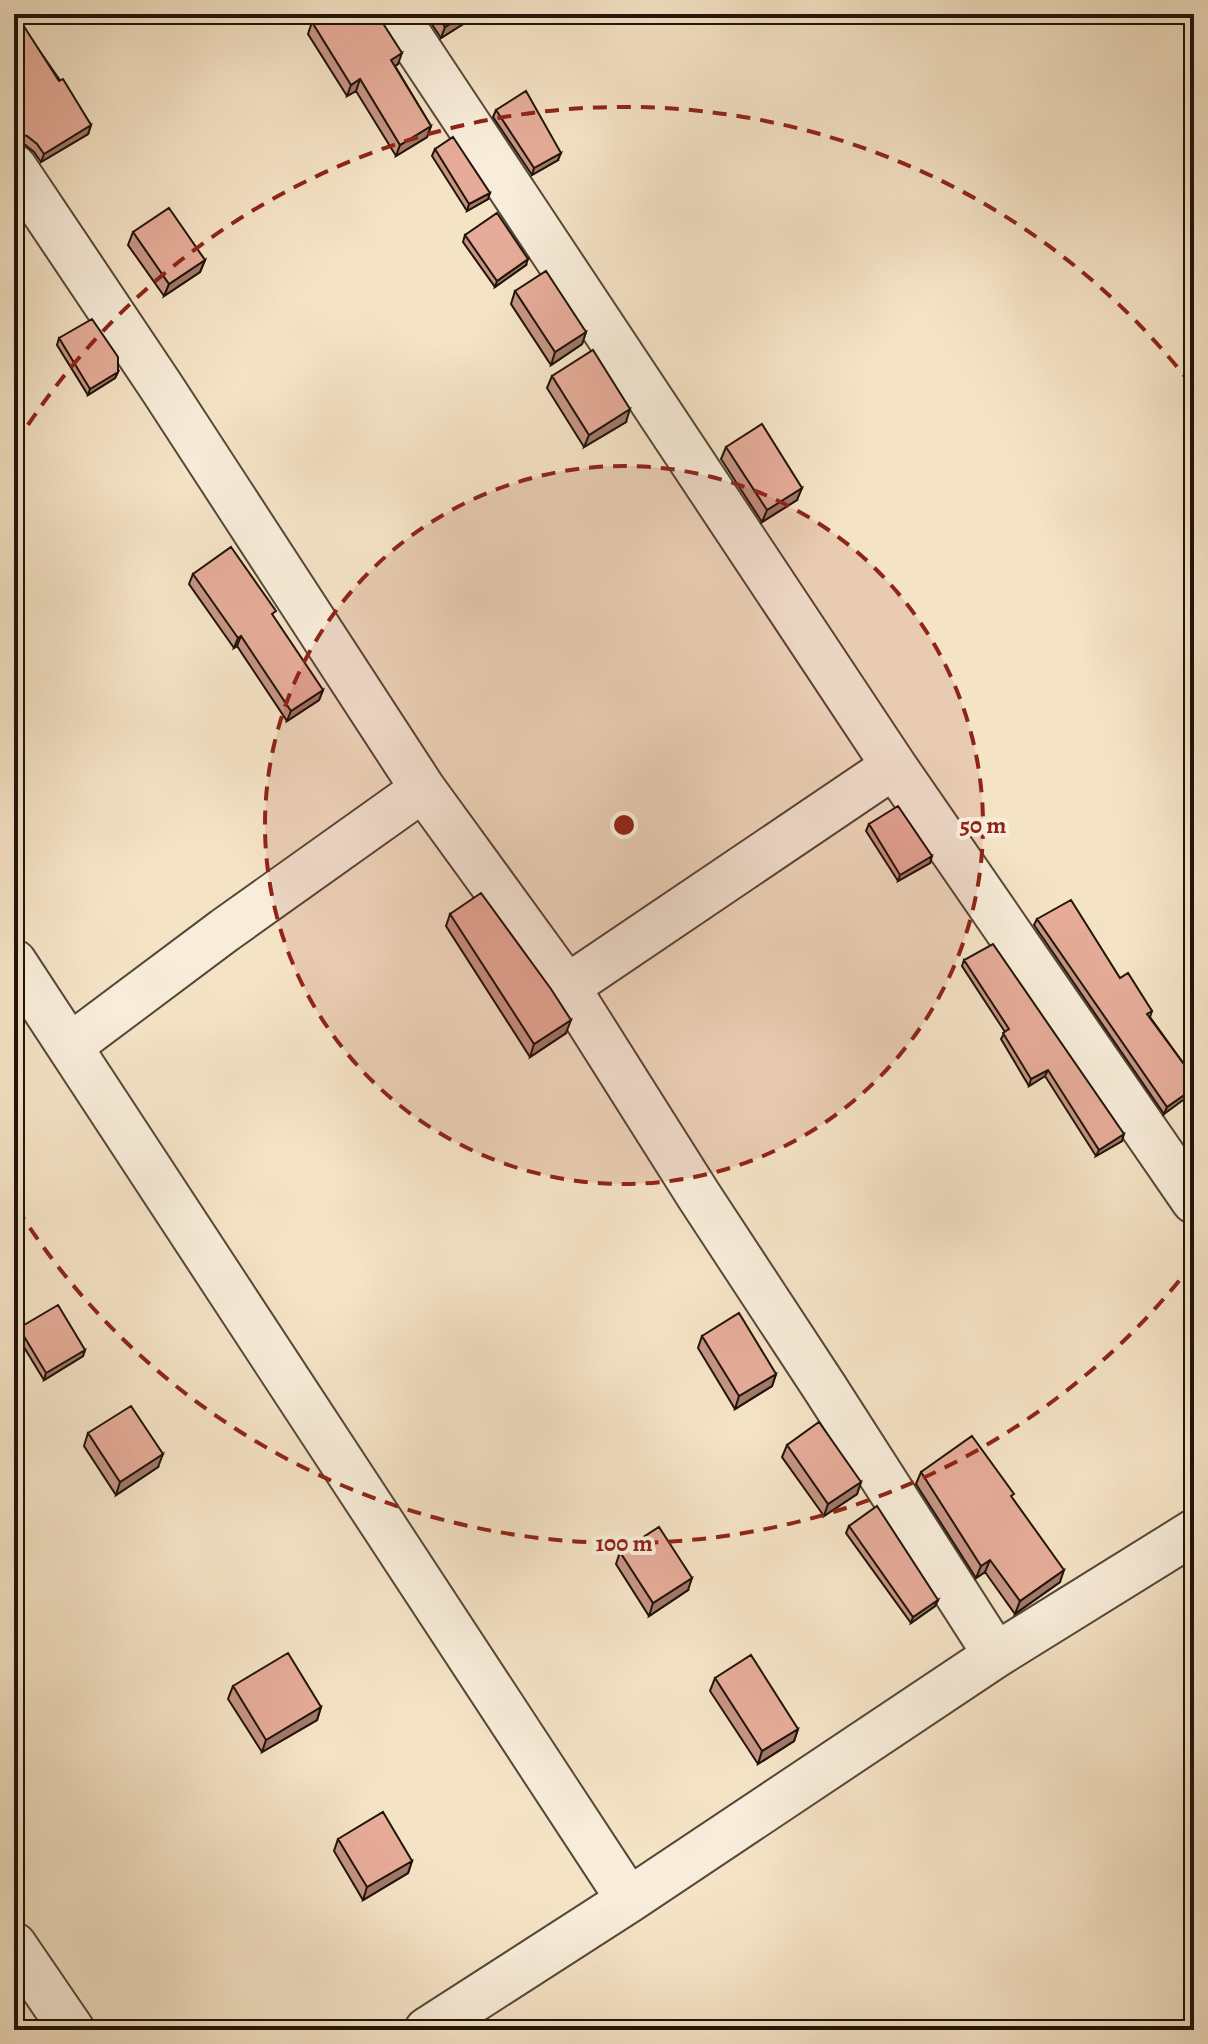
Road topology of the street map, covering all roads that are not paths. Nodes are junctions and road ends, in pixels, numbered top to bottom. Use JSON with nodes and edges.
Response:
{"nodes":[{"id":1,"x":395,"y":14,"type":"edge"},
{"id":2,"x":14,"y":167,"type":"edge"},
{"id":3,"x":894,"y":766,"type":"junction"},
{"id":4,"x":423,"y":789,"type":"junction"},
{"id":5,"x":14,"y":962,"type":"edge"},
{"id":6,"x":567,"y":987,"type":"junction"},
{"id":7,"x":70,"y":1046,"type":"junction"},
{"id":8,"x":1194,"y":1201,"type":"edge"},
{"id":9,"x":1194,"y":1532,"type":"edge"},
{"id":10,"x":996,"y":1655,"type":"junction"},
{"id":11,"x":629,"y":1900,"type":"junction"},
{"id":12,"x":14,"y":1945,"type":"edge"},
{"id":13,"x":448,"y":2025,"type":"edge"},
{"id":14,"x":72,"y":2030,"type":"edge"}],
"edges":[{"from":1,"to":3,"type":"street"},
{"from":2,"to":4,"type":"street"},
{"from":3,"to":6,"type":"street"},
{"from":3,"to":8,"type":"street"},
{"from":4,"to":6,"type":"street"},
{"from":4,"to":7,"type":"street"},
{"from":5,"to":7,"type":"street"},
{"from":6,"to":10,"type":"street"},
{"from":7,"to":11,"type":"street"},
{"from":9,"to":10,"type":"street"},
{"from":10,"to":11,"type":"street"},
{"from":11,"to":13,"type":"street"},
{"from":12,"to":14,"type":"street"}]}
